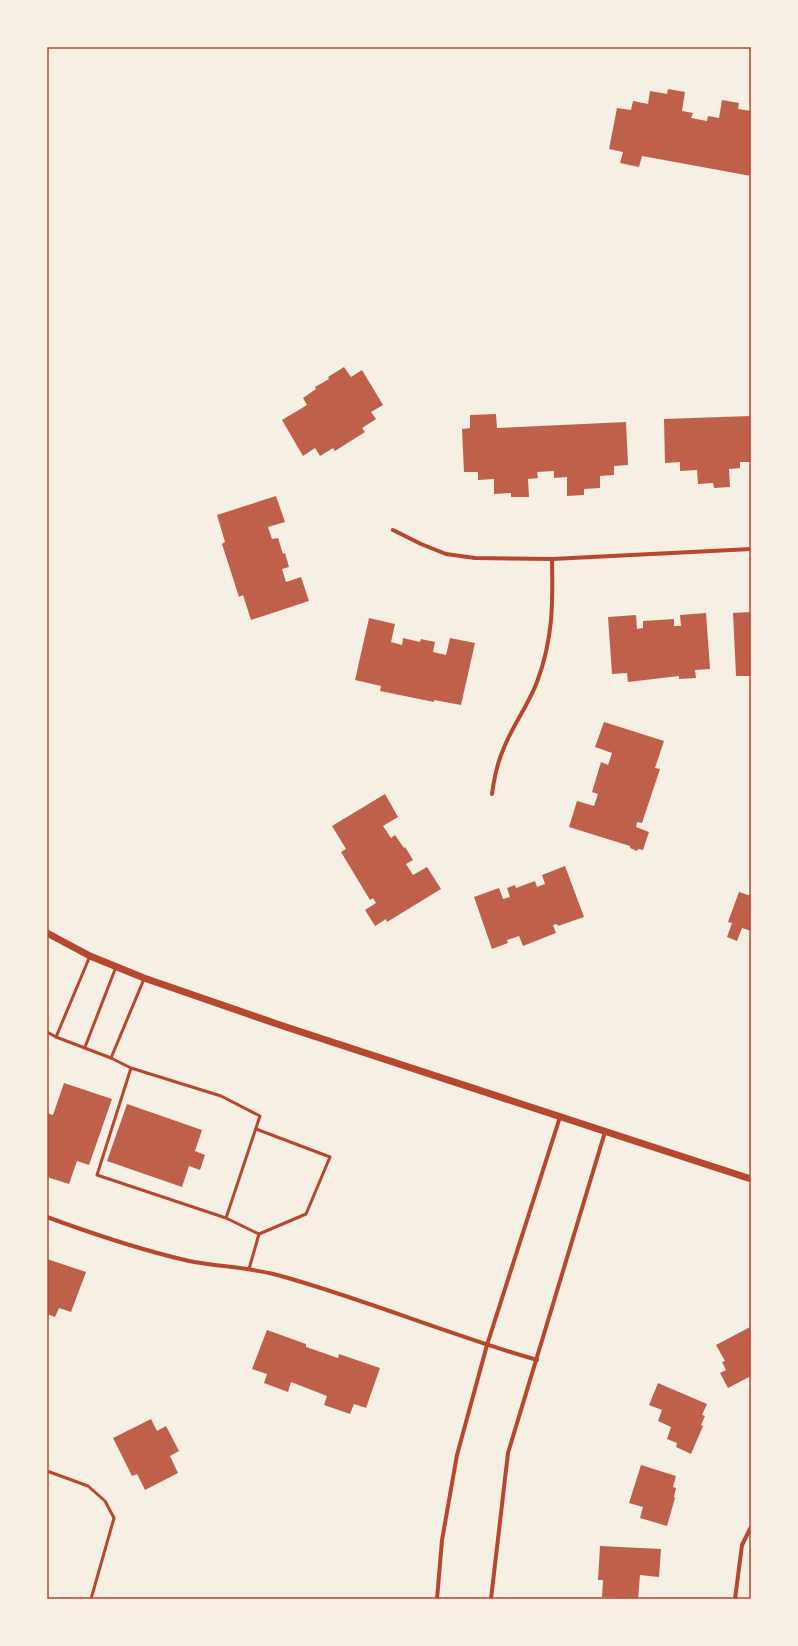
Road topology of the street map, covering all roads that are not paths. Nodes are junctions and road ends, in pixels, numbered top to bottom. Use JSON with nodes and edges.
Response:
{"nodes":[{"id":1,"x":393,"y":530,"type":"dead end"},
{"id":2,"x":751,"y":549,"type":"edge"},
{"id":3,"x":552,"y":559,"type":"junction"},
{"id":4,"x":492,"y":794,"type":"dead end"},
{"id":5,"x":47,"y":933,"type":"edge"},
{"id":6,"x":90,"y":956,"type":"junction"},
{"id":7,"x":116,"y":966,"type":"junction"},
{"id":8,"x":144,"y":978,"type":"junction"},
{"id":9,"x":47,"y":1032,"type":"edge"},
{"id":10,"x":56,"y":1037,"type":"junction"},
{"id":11,"x":85,"y":1047,"type":"junction"},
{"id":12,"x":111,"y":1058,"type":"junction"},
{"id":13,"x":131,"y":1068,"type":"junction"},
{"id":14,"x":560,"y":1116,"type":"junction"},
{"id":15,"x":256,"y":1128,"type":"junction"},
{"id":16,"x":605,"y":1132,"type":"junction"},
{"id":17,"x":751,"y":1179,"type":"edge"},
{"id":18,"x":47,"y":1217,"type":"edge"},
{"id":19,"x":226,"y":1218,"type":"junction"},
{"id":20,"x":259,"y":1234,"type":"junction"},
{"id":21,"x":249,"y":1269,"type":"junction"},
{"id":22,"x":487,"y":1345,"type":"junction"},
{"id":23,"x":537,"y":1360,"type":"junction"},
{"id":24,"x":47,"y":1471,"type":"edge"},
{"id":25,"x":751,"y":1527,"type":"edge"},
{"id":26,"x":91,"y":1599,"type":"edge"},
{"id":27,"x":438,"y":1599,"type":"edge"},
{"id":28,"x":491,"y":1599,"type":"edge"},
{"id":29,"x":735,"y":1599,"type":"edge"}],
"edges":[{"from":1,"to":3,"type":"street"},
{"from":2,"to":3,"type":"street"},
{"from":3,"to":4,"type":"street"},
{"from":5,"to":6,"type":"street"},
{"from":6,"to":7,"type":"street"},
{"from":6,"to":10,"type":"lane"},
{"from":7,"to":8,"type":"street"},
{"from":7,"to":11,"type":"lane"},
{"from":8,"to":12,"type":"lane"},
{"from":8,"to":14,"type":"street"},
{"from":9,"to":10,"type":"lane"},
{"from":10,"to":11,"type":"lane"},
{"from":11,"to":12,"type":"lane"},
{"from":12,"to":13,"type":"lane"},
{"from":13,"to":15,"type":"lane"},
{"from":13,"to":19,"type":"lane"},
{"from":14,"to":16,"type":"street"},
{"from":14,"to":22,"type":"street"},
{"from":15,"to":19,"type":"lane"},
{"from":15,"to":20,"type":"lane"},
{"from":16,"to":17,"type":"street"},
{"from":16,"to":23,"type":"street"},
{"from":18,"to":21,"type":"street"},
{"from":19,"to":20,"type":"lane"},
{"from":20,"to":21,"type":"lane"},
{"from":21,"to":22,"type":"street"},
{"from":22,"to":23,"type":"street"},
{"from":22,"to":27,"type":"street"},
{"from":23,"to":28,"type":"street"},
{"from":24,"to":26,"type":"lane"},
{"from":25,"to":29,"type":"street"}]}
